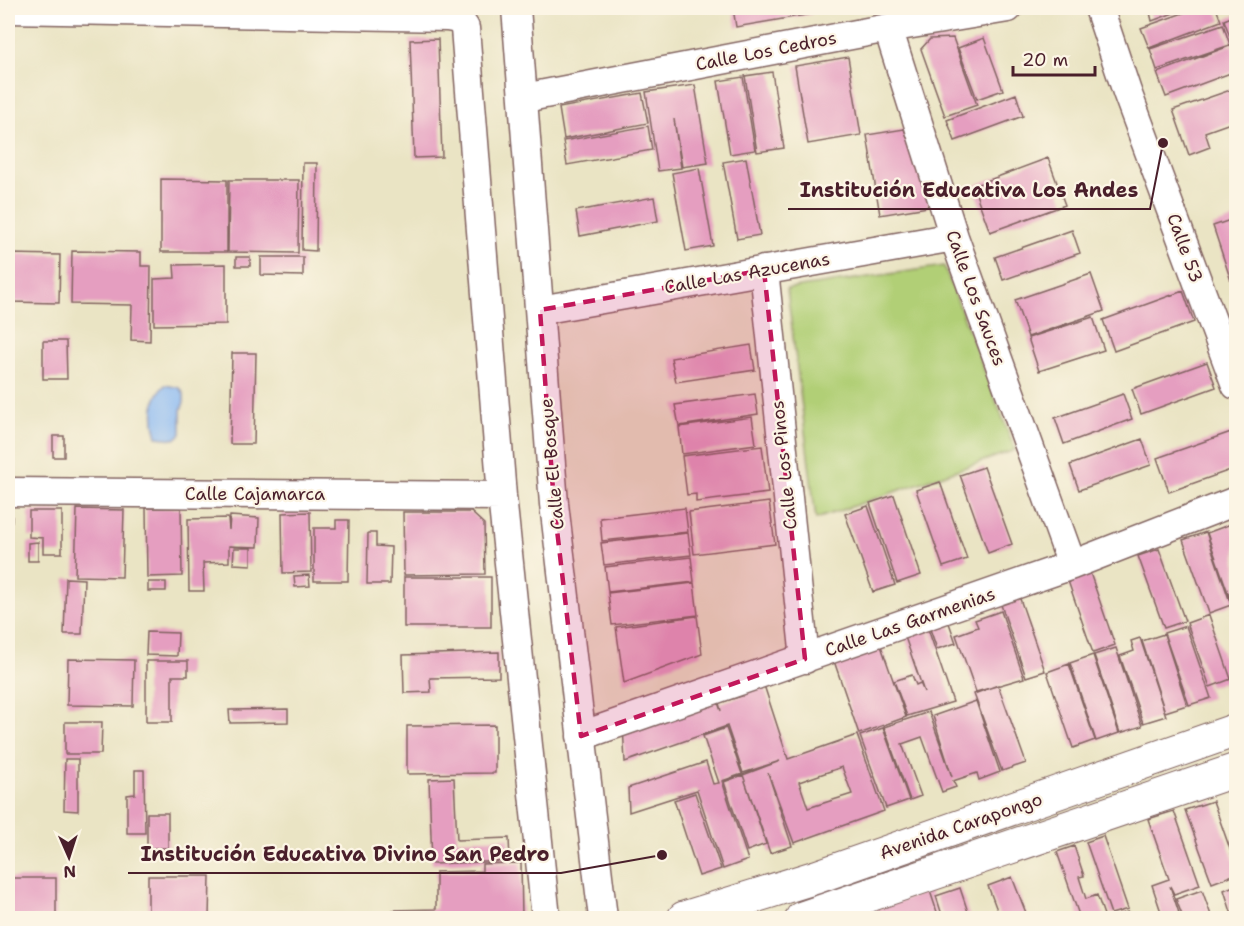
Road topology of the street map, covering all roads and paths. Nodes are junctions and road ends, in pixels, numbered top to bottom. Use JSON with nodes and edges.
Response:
{"nodes":[{"id":1,"x":516,"y":8,"type":"edge"},
{"id":2,"x":1008,"y":8,"type":"edge"},
{"id":3,"x":1099,"y":8,"type":"edge"},
{"id":4,"x":8,"y":9,"type":"edge"},
{"id":5,"x":888,"y":28,"type":"junction"},
{"id":6,"x":524,"y":98,"type":"junction"},
{"id":7,"x":954,"y":237,"type":"junction"},
{"id":8,"x":764,"y":270,"type":"junction"},
{"id":9,"x":540,"y":310,"type":"junction"},
{"id":10,"x":1236,"y":385,"type":"edge"},
{"id":11,"x":8,"y":492,"type":"edge"},
{"id":12,"x":502,"y":496,"type":"junction"},
{"id":13,"x":1236,"y":501,"type":"edge"},
{"id":14,"x":1072,"y":565,"type":"junction"},
{"id":15,"x":805,"y":659,"type":"junction"},
{"id":16,"x":1236,"y":730,"type":"edge"},
{"id":17,"x":581,"y":736,"type":"junction"},
{"id":18,"x":1236,"y":770,"type":"edge"},
{"id":19,"x":816,"y":877,"type":"junction"},
{"id":20,"x":818,"y":916,"type":"edge"},
{"id":21,"x":546,"y":918,"type":"edge"},
{"id":22,"x":603,"y":918,"type":"edge"},
{"id":23,"x":684,"y":918,"type":"edge"}],
"edges":[{"from":1,"to":6,"type":"street","name":"Calle El Bosque"},
{"from":2,"to":5,"type":"street","name":"Calle Los Cedros"},
{"from":3,"to":10,"type":"street","name":"Calle 53"},
{"from":4,"to":12,"type":"street"},
{"from":5,"to":6,"type":"street","name":"Calle Los Cedros"},
{"from":5,"to":7,"type":"street","name":"Calle Los Sauces"},
{"from":6,"to":9,"type":"street","name":"Calle El Bosque"},
{"from":7,"to":8,"type":"street","name":"Calle Las Azucenas"},
{"from":7,"to":14,"type":"street","name":"Calle Los Sauces"},
{"from":8,"to":9,"type":"street","name":"Calle Las Azucenas"},
{"from":8,"to":15,"type":"street","name":"Calle Los Pinos"},
{"from":9,"to":17,"type":"street","name":"Calle El Bosque"},
{"from":11,"to":12,"type":"street","name":"Calle Cajamarca"},
{"from":12,"to":21,"type":"street"},
{"from":13,"to":14,"type":"street","name":"Calle Las Garmenias"},
{"from":14,"to":15,"type":"street","name":"Calle Las Garmenias"},
{"from":15,"to":17,"type":"street","name":"Calle Las Garmenias"},
{"from":16,"to":19,"type":"street","name":"Avenida Carapongo"},
{"from":17,"to":22,"type":"street","name":"Calle El Bosque"},
{"from":18,"to":20,"type":"street","name":"Avenida Carapongo"},
{"from":19,"to":20,"type":"street"},
{"from":19,"to":23,"type":"street","name":"Avenida Carapongo"}]}
